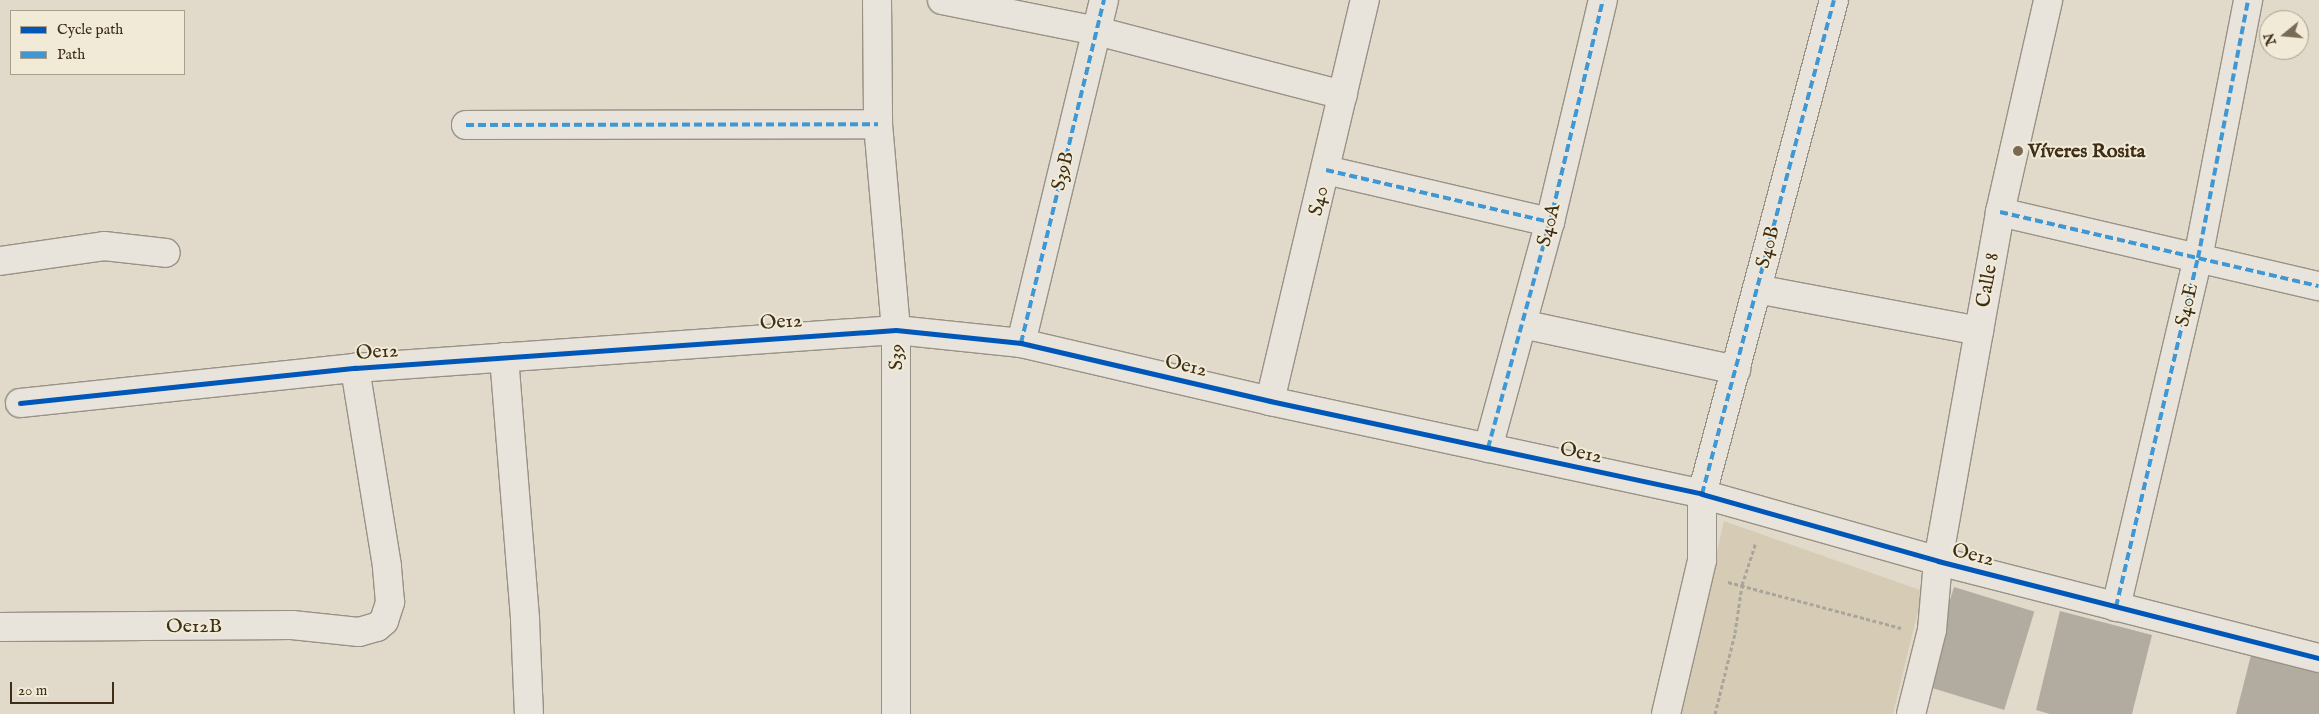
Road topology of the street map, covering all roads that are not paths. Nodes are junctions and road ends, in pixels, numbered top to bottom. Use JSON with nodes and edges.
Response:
{"nodes":[{"id":1,"x":877,"y":0,"type":"edge"},
{"id":2,"x":942,"y":0,"type":"edge"},
{"id":3,"x":1104,"y":0,"type":"edge"},
{"id":4,"x":1366,"y":0,"type":"edge"},
{"id":5,"x":1603,"y":0,"type":"edge"},
{"id":6,"x":1834,"y":0,"type":"edge"},
{"id":7,"x":2048,"y":0,"type":"edge"},
{"id":8,"x":2248,"y":0,"type":"edge"},
{"id":9,"x":1097,"y":31,"type":"junction"},
{"id":10,"x":1343,"y":95,"type":"junction"},
{"id":11,"x":878,"y":124,"type":"junction"},
{"id":12,"x":466,"y":125,"type":"dead end"},
{"id":13,"x":1326,"y":170,"type":"junction"},
{"id":14,"x":2000,"y":212,"type":"junction"},
{"id":15,"x":1550,"y":222,"type":"junction"},
{"id":16,"x":166,"y":253,"type":"dead end"},
{"id":17,"x":2198,"y":258,"type":"junction"},
{"id":18,"x":0,"y":261,"type":"edge"},
{"id":19,"x":2319,"y":286,"type":"edge"},
{"id":20,"x":1757,"y":289,"type":"junction"},
{"id":21,"x":1522,"y":324,"type":"junction"},
{"id":22,"x":896,"y":330,"type":"junction"},
{"id":23,"x":1979,"y":331,"type":"junction"},
{"id":24,"x":1021,"y":343,"type":"junction"},
{"id":25,"x":504,"y":357,"type":"junction"},
{"id":26,"x":355,"y":368,"type":"junction"},
{"id":27,"x":1736,"y":370,"type":"junction"},
{"id":28,"x":1270,"y":401,"type":"junction"},
{"id":29,"x":20,"y":403,"type":"dead end"},
{"id":30,"x":1488,"y":448,"type":"junction"},
{"id":31,"x":1702,"y":494,"type":"junction"},
{"id":32,"x":1938,"y":561,"type":"junction"},
{"id":33,"x":2116,"y":607,"type":"junction"},
{"id":34,"x":0,"y":627,"type":"edge"},
{"id":35,"x":2319,"y":658,"type":"edge"},
{"id":36,"x":529,"y":714,"type":"edge"},
{"id":37,"x":896,"y":714,"type":"edge"},
{"id":38,"x":1666,"y":714,"type":"edge"},
{"id":39,"x":1911,"y":714,"type":"edge"}],
"edges":[{"from":1,"to":11,"type":"street","name":"S39"},
{"from":2,"to":9,"type":"street"},
{"from":3,"to":9,"type":"street","name":"S39B"},
{"from":4,"to":10,"type":"street","name":"S40"},
{"from":5,"to":15,"type":"street","name":"S40A"},
{"from":6,"to":20,"type":"street","name":"S40B"},
{"from":7,"to":14,"type":"street","name":"Calle 8"},
{"from":8,"to":17,"type":"street","name":"S40E"},
{"from":9,"to":10,"type":"street"},
{"from":9,"to":24,"type":"street","name":"S39B"},
{"from":10,"to":13,"type":"street","name":"S40"},
{"from":11,"to":12,"type":"street"},
{"from":11,"to":22,"type":"street","name":"S39"},
{"from":13,"to":15,"type":"street"},
{"from":13,"to":28,"type":"street","name":"S40"},
{"from":14,"to":17,"type":"street"},
{"from":14,"to":23,"type":"street","name":"Calle 8"},
{"from":15,"to":21,"type":"street","name":"S40A"},
{"from":16,"to":18,"type":"street"},
{"from":17,"to":19,"type":"street"},
{"from":17,"to":33,"type":"street","name":"S40E"},
{"from":20,"to":23,"type":"street"},
{"from":20,"to":27,"type":"street","name":"S40B"},
{"from":21,"to":27,"type":"street"},
{"from":21,"to":30,"type":"street","name":"S40A"},
{"from":22,"to":24,"type":"street","name":"Oe12"},
{"from":22,"to":25,"type":"street","name":"Oe12"},
{"from":22,"to":37,"type":"street","name":"S39"},
{"from":23,"to":32,"type":"street","name":"Calle 8"},
{"from":24,"to":28,"type":"street","name":"Oe12"},
{"from":25,"to":26,"type":"street","name":"Oe12"},
{"from":25,"to":36,"type":"street"},
{"from":26,"to":29,"type":"street","name":"Oe12"},
{"from":26,"to":34,"type":"street","name":"Oe12B"},
{"from":27,"to":31,"type":"street","name":"S40B"},
{"from":28,"to":30,"type":"street","name":"Oe12"},
{"from":30,"to":31,"type":"street","name":"Oe12"},
{"from":31,"to":32,"type":"street","name":"Oe12"},
{"from":31,"to":38,"type":"street","name":"S40B"},
{"from":32,"to":33,"type":"street","name":"Oe12"},
{"from":32,"to":39,"type":"street","name":"Calle 8"},
{"from":33,"to":35,"type":"street","name":"Oe12"}]}
